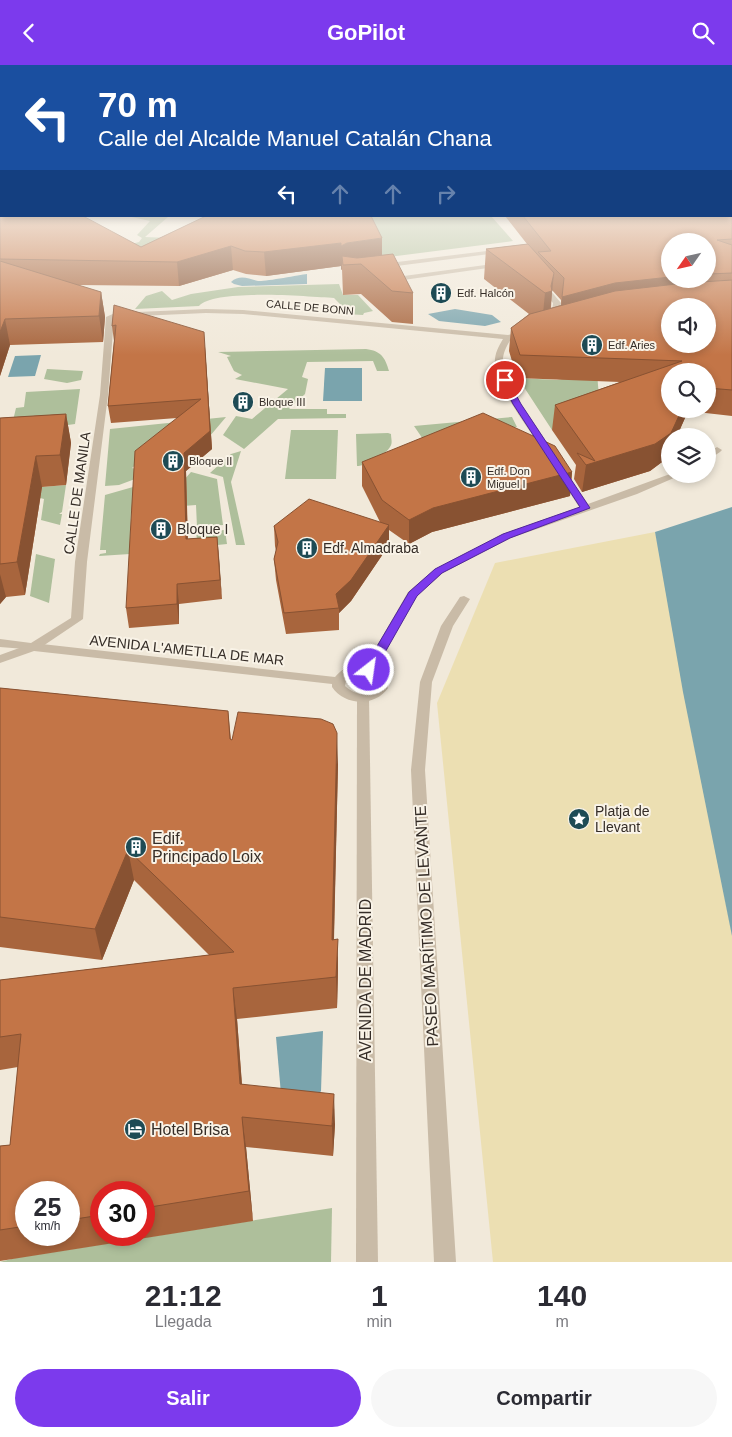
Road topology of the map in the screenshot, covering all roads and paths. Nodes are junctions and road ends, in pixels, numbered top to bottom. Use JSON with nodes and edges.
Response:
{"nodes":[{"id":1,"x":512,"y":257,"type":"edge"},
{"id":2,"x":507,"y":264,"type":"edge"},
{"id":3,"x":376,"y":267,"type":"edge"},
{"id":4,"x":535,"y":278,"type":"edge"},
{"id":5,"x":385,"y":280,"type":"edge"},
{"id":6,"x":110,"y":317,"type":"joint"},
{"id":7,"x":566,"y":321,"type":"edge"},
{"id":8,"x":557,"y":324,"type":"junction"},
{"id":9,"x":548,"y":326,"type":"edge"},
{"id":10,"x":532,"y":330,"type":"edge"},
{"id":11,"x":508,"y":337,"type":"junction"},
{"id":12,"x":661,"y":480,"type":"edge"},
{"id":13,"x":585,"y":508,"type":"junction"},
{"id":14,"x":464,"y":599,"type":"dead end"},
{"id":15,"x":0,"y":643,"type":"edge"},
{"id":16,"x":33,"y":647,"type":"junction"},
{"id":17,"x":0,"y":659,"type":"edge"},
{"id":18,"x":369,"y":670,"type":"junction"},
{"id":19,"x":338,"y":681,"type":"junction"},
{"id":20,"x":363,"y":697,"type":"junction"},
{"id":21,"x":367,"y":1262,"type":"edge"},
{"id":22,"x":445,"y":1262,"type":"edge"}],
"edges":[{"from":1,"to":3,"type":"street"},
{"from":2,"to":5,"type":"street"},
{"from":4,"to":8,"type":"street"},
{"from":6,"to":11,"type":"street","name":"CALLE DE BONN"},
{"from":6,"to":16,"type":"street","name":"CALLE DE MANILA"},
{"from":7,"to":8,"type":"street"},
{"from":8,"to":9,"type":"street"},
{"from":10,"to":11,"type":"street"},
{"from":11,"to":13,"type":"street"},
{"from":12,"to":13,"type":"street"},
{"from":13,"to":18,"type":"street"},
{"from":14,"to":22,"type":"street","name":"PASEO MARÍTIMO DE LEVANTE"},
{"from":15,"to":16,"type":"street","name":"AVENIDA L'AMETLLA DE MAR"},
{"from":16,"to":17,"type":"street"},
{"from":16,"to":19,"type":"street","name":"AVENIDA L'AMETLLA DE MAR"},
{"from":18,"to":19,"type":"street"},
{"from":18,"to":20,"type":"street"},
{"from":19,"to":20,"type":"street"},
{"from":20,"to":21,"type":"street","name":"AVENIDA DE MADRID"}]}
